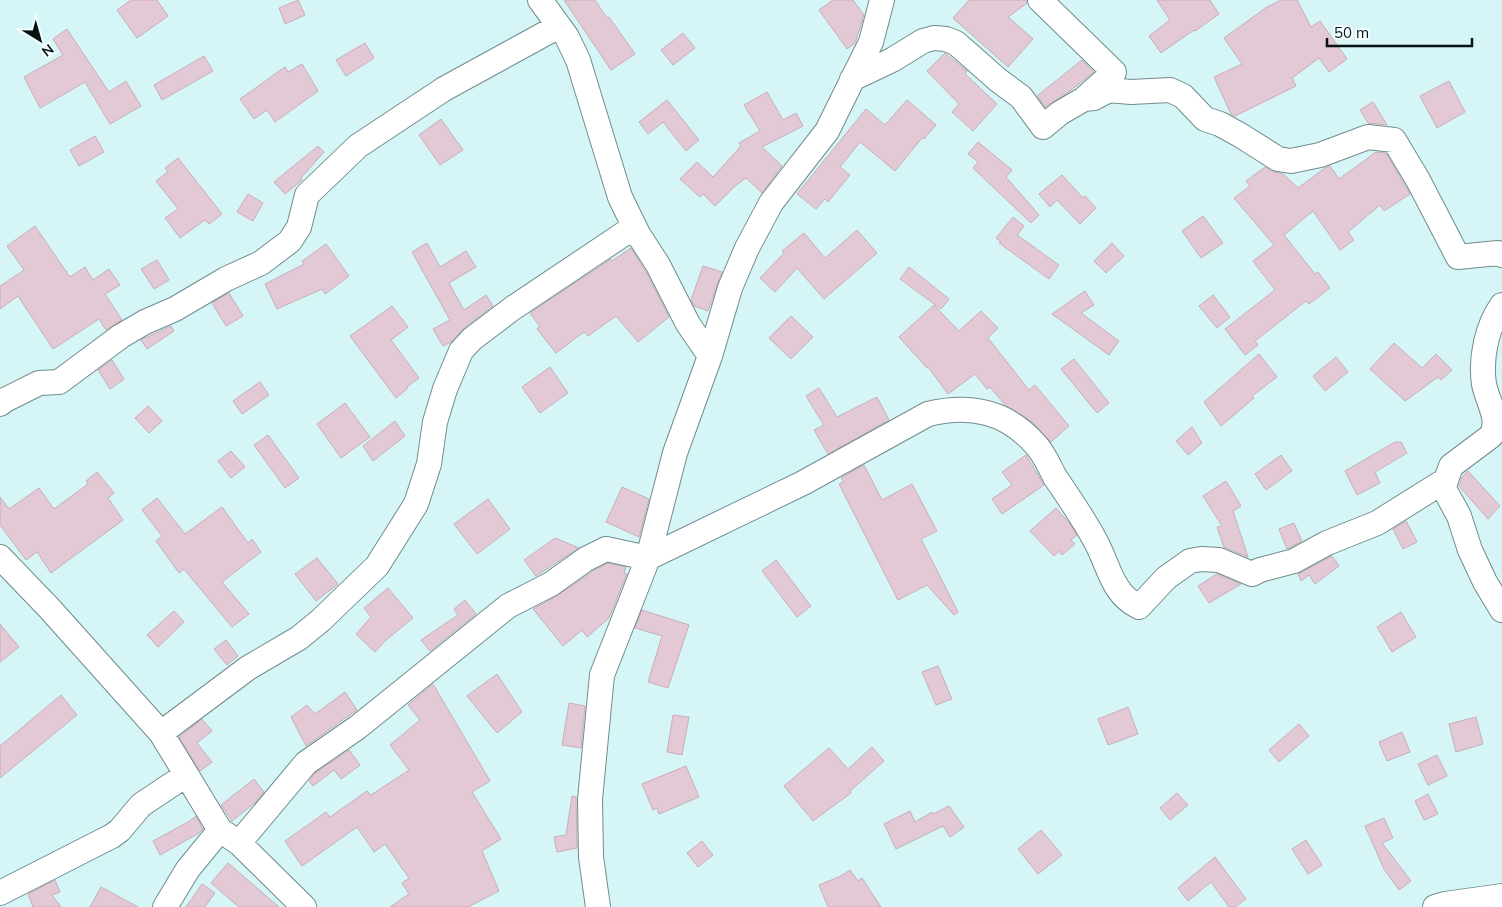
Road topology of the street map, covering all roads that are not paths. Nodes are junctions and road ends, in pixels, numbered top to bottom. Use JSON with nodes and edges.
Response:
{"nodes":[{"id":1,"x":540,"y":0,"type":"edge"},
{"id":2,"x":882,"y":0,"type":"edge"},
{"id":3,"x":1040,"y":0,"type":"edge"},
{"id":4,"x":559,"y":26,"type":"junction"},
{"id":5,"x":852,"y":79,"type":"junction"},
{"id":6,"x":1084,"y":100,"type":"junction"},
{"id":7,"x":634,"y":227,"type":"junction"},
{"id":8,"x":1502,"y":255,"type":"edge"},
{"id":9,"x":1502,"y":305,"type":"edge"},
{"id":10,"x":710,"y":356,"type":"junction"},
{"id":11,"x":0,"y":404,"type":"edge"},
{"id":12,"x":1441,"y":483,"type":"junction"},
{"id":13,"x":0,"y":557,"type":"edge"},
{"id":14,"x":648,"y":558,"type":"junction"},
{"id":15,"x":1502,"y":610,"type":"edge"},
{"id":16,"x":161,"y":734,"type":"junction"},
{"id":17,"x":186,"y":775,"type":"junction"},
{"id":18,"x":230,"y":836,"type":"junction"},
{"id":19,"x":0,"y":893,"type":"edge"},
{"id":20,"x":1502,"y":896,"type":"edge"},
{"id":21,"x":165,"y":907,"type":"edge"},
{"id":22,"x":304,"y":907,"type":"edge"},
{"id":23,"x":598,"y":907,"type":"edge"},
{"id":24,"x":1435,"y":907,"type":"edge"}],
"edges":[{"from":1,"to":4,"type":"street"},
{"from":2,"to":5,"type":"street"},
{"from":3,"to":6,"type":"street"},
{"from":4,"to":7,"type":"street"},
{"from":4,"to":11,"type":"street"},
{"from":5,"to":6,"type":"street"},
{"from":5,"to":10,"type":"street"},
{"from":6,"to":8,"type":"street"},
{"from":7,"to":10,"type":"street"},
{"from":7,"to":16,"type":"street"},
{"from":9,"to":12,"type":"street"},
{"from":10,"to":14,"type":"street"},
{"from":12,"to":14,"type":"street"},
{"from":12,"to":15,"type":"street"},
{"from":13,"to":16,"type":"street"},
{"from":14,"to":18,"type":"street"},
{"from":14,"to":23,"type":"street"},
{"from":16,"to":17,"type":"street"},
{"from":17,"to":18,"type":"street"},
{"from":17,"to":19,"type":"street"},
{"from":18,"to":21,"type":"street"},
{"from":18,"to":22,"type":"street"},
{"from":20,"to":24,"type":"street"}]}
